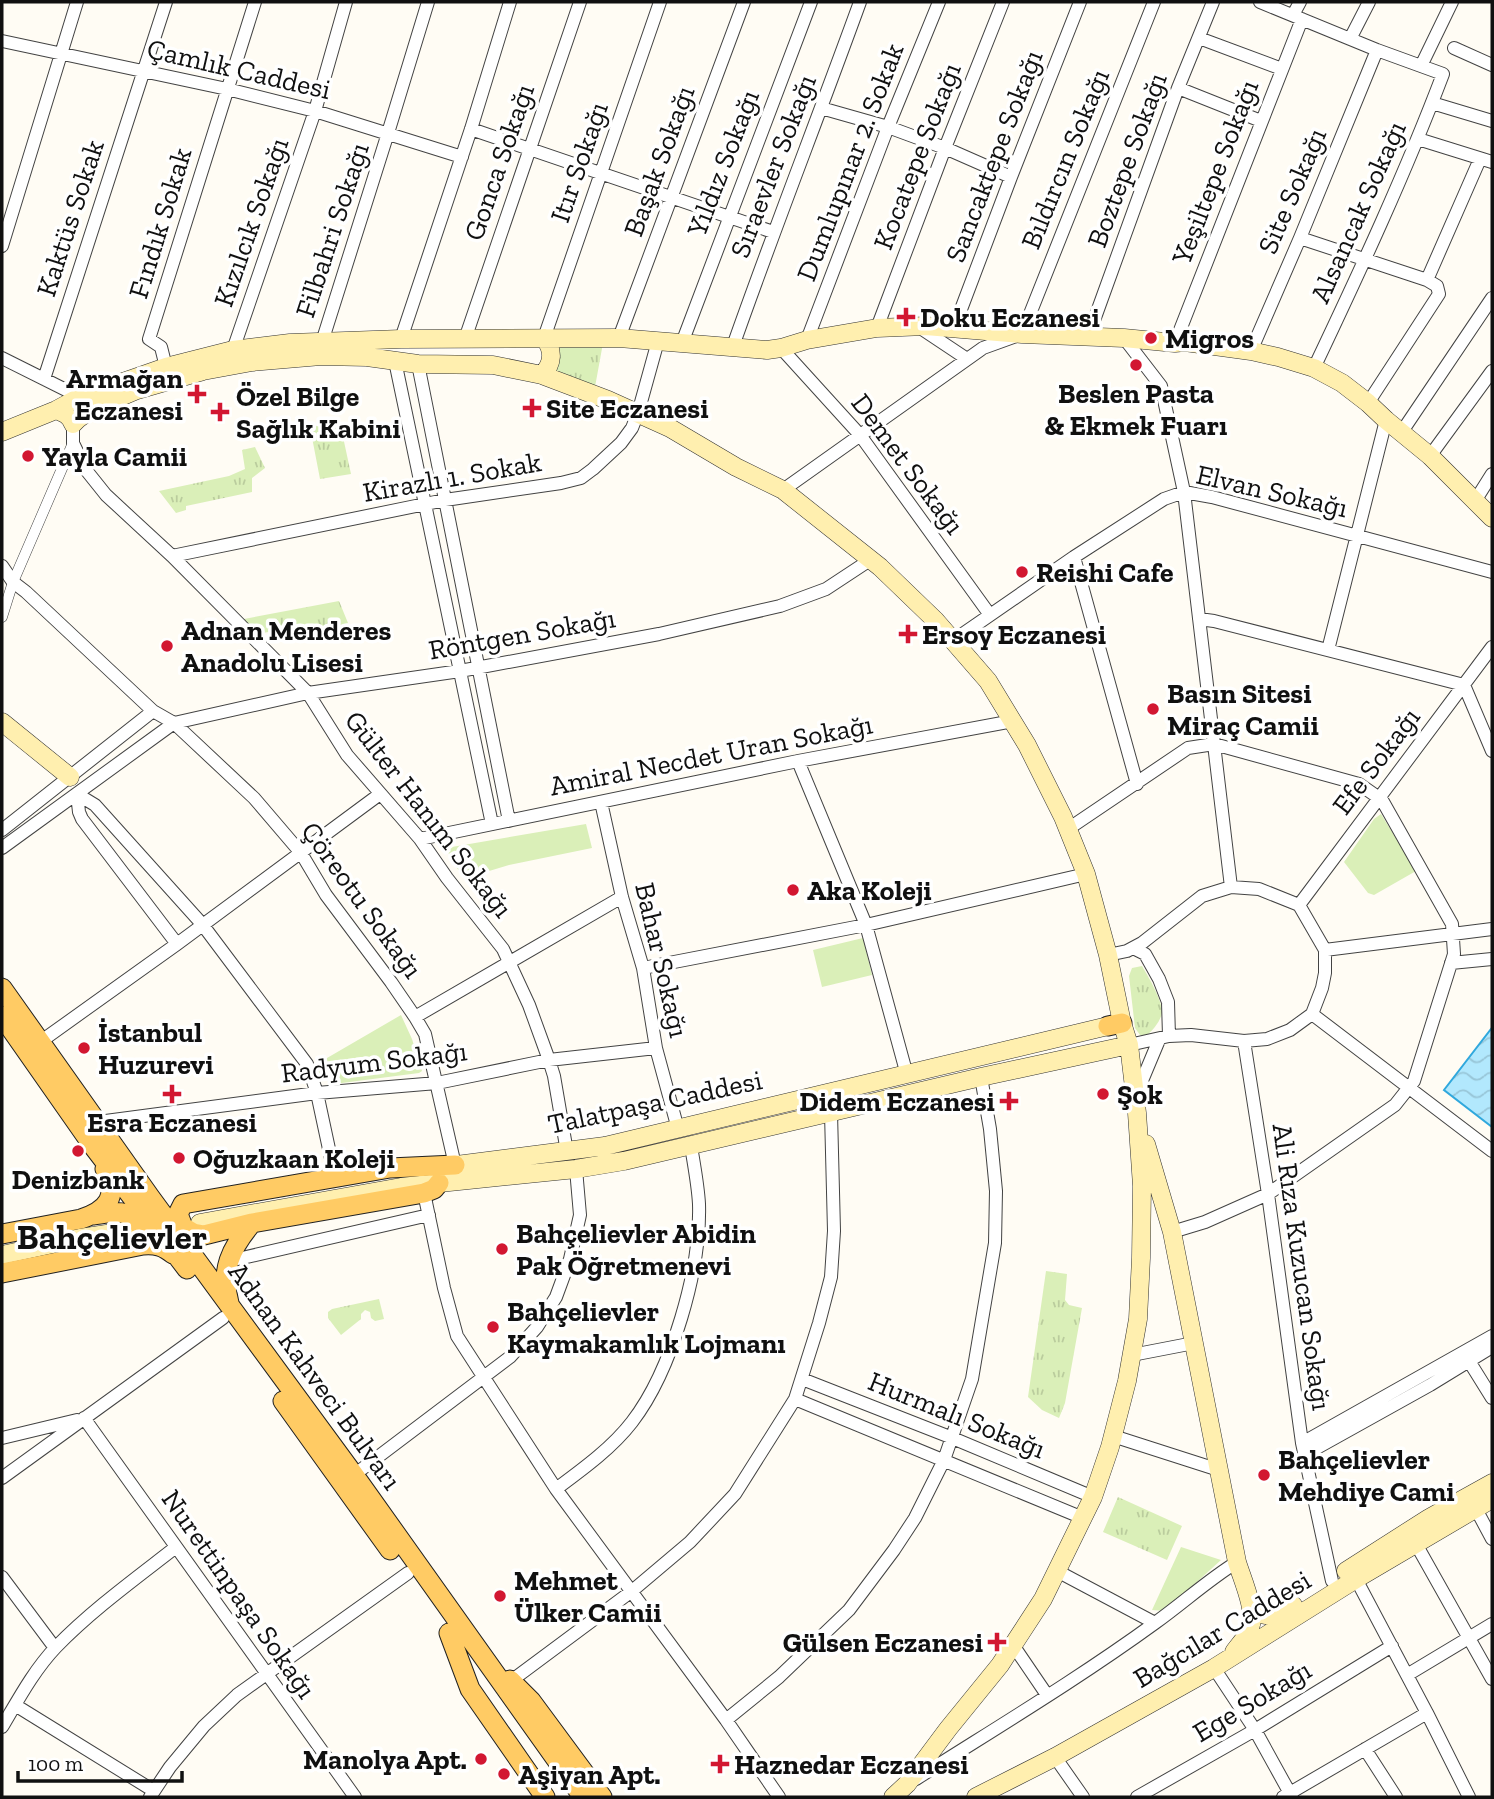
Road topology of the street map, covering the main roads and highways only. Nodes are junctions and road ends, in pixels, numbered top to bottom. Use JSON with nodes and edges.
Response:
{"nodes":[{"id":1,"x":544,"y":338,"type":"junction"},
{"id":2,"x":401,"y":339,"type":"junction"},
{"id":3,"x":235,"y":357,"type":"junction"},
{"id":4,"x":395,"y":361,"type":"junction"},
{"id":5,"x":542,"y":375,"type":"junction"},
{"id":6,"x":56,"y":410,"type":"junction"},
{"id":7,"x":2,"y":432,"type":"edge"},
{"id":8,"x":1492,"y":518,"type":"edge"},
{"id":9,"x":2,"y":722,"type":"edge"},
{"id":10,"x":69,"y":777,"type":"road end"},
{"id":11,"x":2,"y":988,"type":"edge"},
{"id":12,"x":2,"y":1016,"type":"edge"},
{"id":13,"x":1115,"y":1025,"type":"junction"},
{"id":14,"x":1129,"y":1045,"type":"junction"},
{"id":15,"x":1136,"y":1106,"type":"junction"},
{"id":16,"x":93,"y":1146,"type":"junction"},
{"id":17,"x":455,"y":1165,"type":"junction"},
{"id":18,"x":432,"y":1188,"type":"junction"},
{"id":19,"x":150,"y":1197,"type":"junction"},
{"id":20,"x":192,"y":1213,"type":"junction"},
{"id":21,"x":93,"y":1215,"type":"junction"},
{"id":22,"x":252,"y":1223,"type":"junction"},
{"id":23,"x":134,"y":1231,"type":"junction"},
{"id":24,"x":1172,"y":1232,"type":"junction"},
{"id":25,"x":2,"y":1234,"type":"edge"},
{"id":26,"x":2,"y":1242,"type":"edge"},
{"id":27,"x":2,"y":1255,"type":"edge"},
{"id":28,"x":1142,"y":1258,"type":"junction"},
{"id":29,"x":179,"y":1259,"type":"junction"},
{"id":30,"x":2,"y":1273,"type":"edge"},
{"id":31,"x":232,"y":1320,"type":"junction"},
{"id":32,"x":1492,"y":1483,"type":"edge"},
{"id":33,"x":1492,"y":1499,"type":"edge"},
{"id":34,"x":1252,"y":1611,"type":"junction"},
{"id":35,"x":449,"y":1633,"type":"junction"},
{"id":36,"x":1230,"y":1658,"type":"junction"},
{"id":37,"x":485,"y":1660,"type":"junction"},
{"id":38,"x":908,"y":1791,"type":"edge"},
{"id":39,"x":545,"y":1797,"type":"edge"},
{"id":40,"x":569,"y":1797,"type":"edge"},
{"id":41,"x":583,"y":1797,"type":"edge"},
{"id":42,"x":602,"y":1797,"type":"edge"},
{"id":43,"x":892,"y":1797,"type":"edge"},
{"id":44,"x":976,"y":1797,"type":"edge"}],
"edges":[{"from":1,"to":2,"type":"main road"},
{"from":1,"to":5,"type":"main road"},
{"from":1,"to":8,"type":"main road"},
{"from":2,"to":3,"type":"main road"},
{"from":2,"to":4,"type":"main road"},
{"from":3,"to":4,"type":"main road"},
{"from":3,"to":6,"type":"main road"},
{"from":3,"to":6,"type":"main road"},
{"from":4,"to":5,"type":"main road"},
{"from":5,"to":13,"type":"main road"},
{"from":6,"to":7,"type":"main road"},
{"from":9,"to":10,"type":"main road"},
{"from":11,"to":19,"type":"main road","name":"Adnan Kahveci Bulvarı"},
{"from":12,"to":16,"type":"main road","name":"Adnan Kahveci Bulvarı"},
{"from":13,"to":14,"type":"main road"},
{"from":13,"to":17,"type":"main road","name":"Talatpaşa Caddesi"},
{"from":14,"to":15,"type":"main road"},
{"from":14,"to":18,"type":"main road","name":"Talatpaşa Caddesi"},
{"from":15,"to":24,"type":"main road"},
{"from":15,"to":28,"type":"main road"},
{"from":16,"to":21,"type":"main road"},
{"from":16,"to":29,"type":"main road","name":"Adnan Kahveci Bulvarı"},
{"from":17,"to":20,"type":"main road","name":"Talatpaşa Caddesi"},
{"from":17,"to":20,"type":"main road"},
{"from":18,"to":20,"type":"main road","name":"Talatpaşa Caddesi"},
{"from":18,"to":22,"type":"main road"},
{"from":19,"to":20,"type":"main road"},
{"from":19,"to":31,"type":"main road","name":"Adnan Kahveci Bulvarı"},
{"from":20,"to":22,"type":"main road"},
{"from":21,"to":23,"type":"main road"},
{"from":21,"to":25,"type":"main road"},
{"from":22,"to":31,"type":"main road"},
{"from":23,"to":26,"type":"main road"},
{"from":23,"to":27,"type":"main road"},
{"from":23,"to":29,"type":"main road"},
{"from":23,"to":30,"type":"main road"},
{"from":24,"to":28,"type":"main road"},
{"from":24,"to":34,"type":"main road"},
{"from":28,"to":38,"type":"main road"},
{"from":29,"to":31,"type":"main road","name":"Adnan Kahveci Bulvarı"},
{"from":31,"to":35,"type":"main road","name":"Adnan Kahveci Bulvarı"},
{"from":31,"to":37,"type":"main road","name":"Adnan Kahveci Bulvarı"},
{"from":32,"to":34,"type":"main road"},
{"from":33,"to":36,"type":"main road","name":"Bağcılar Caddesi"},
{"from":34,"to":36,"type":"main road"},
{"from":35,"to":39,"type":"main road"},
{"from":35,"to":40,"type":"main road","name":"Adnan Kahveci Bulvarı"},
{"from":36,"to":44,"type":"main road","name":"Bağcılar Caddesi"},
{"from":37,"to":41,"type":"main road","name":"Adnan Kahveci Bulvarı"},
{"from":37,"to":42,"type":"main road"},
{"from":38,"to":43,"type":"main road","name":"Bağcılar Caddesi"}]}
